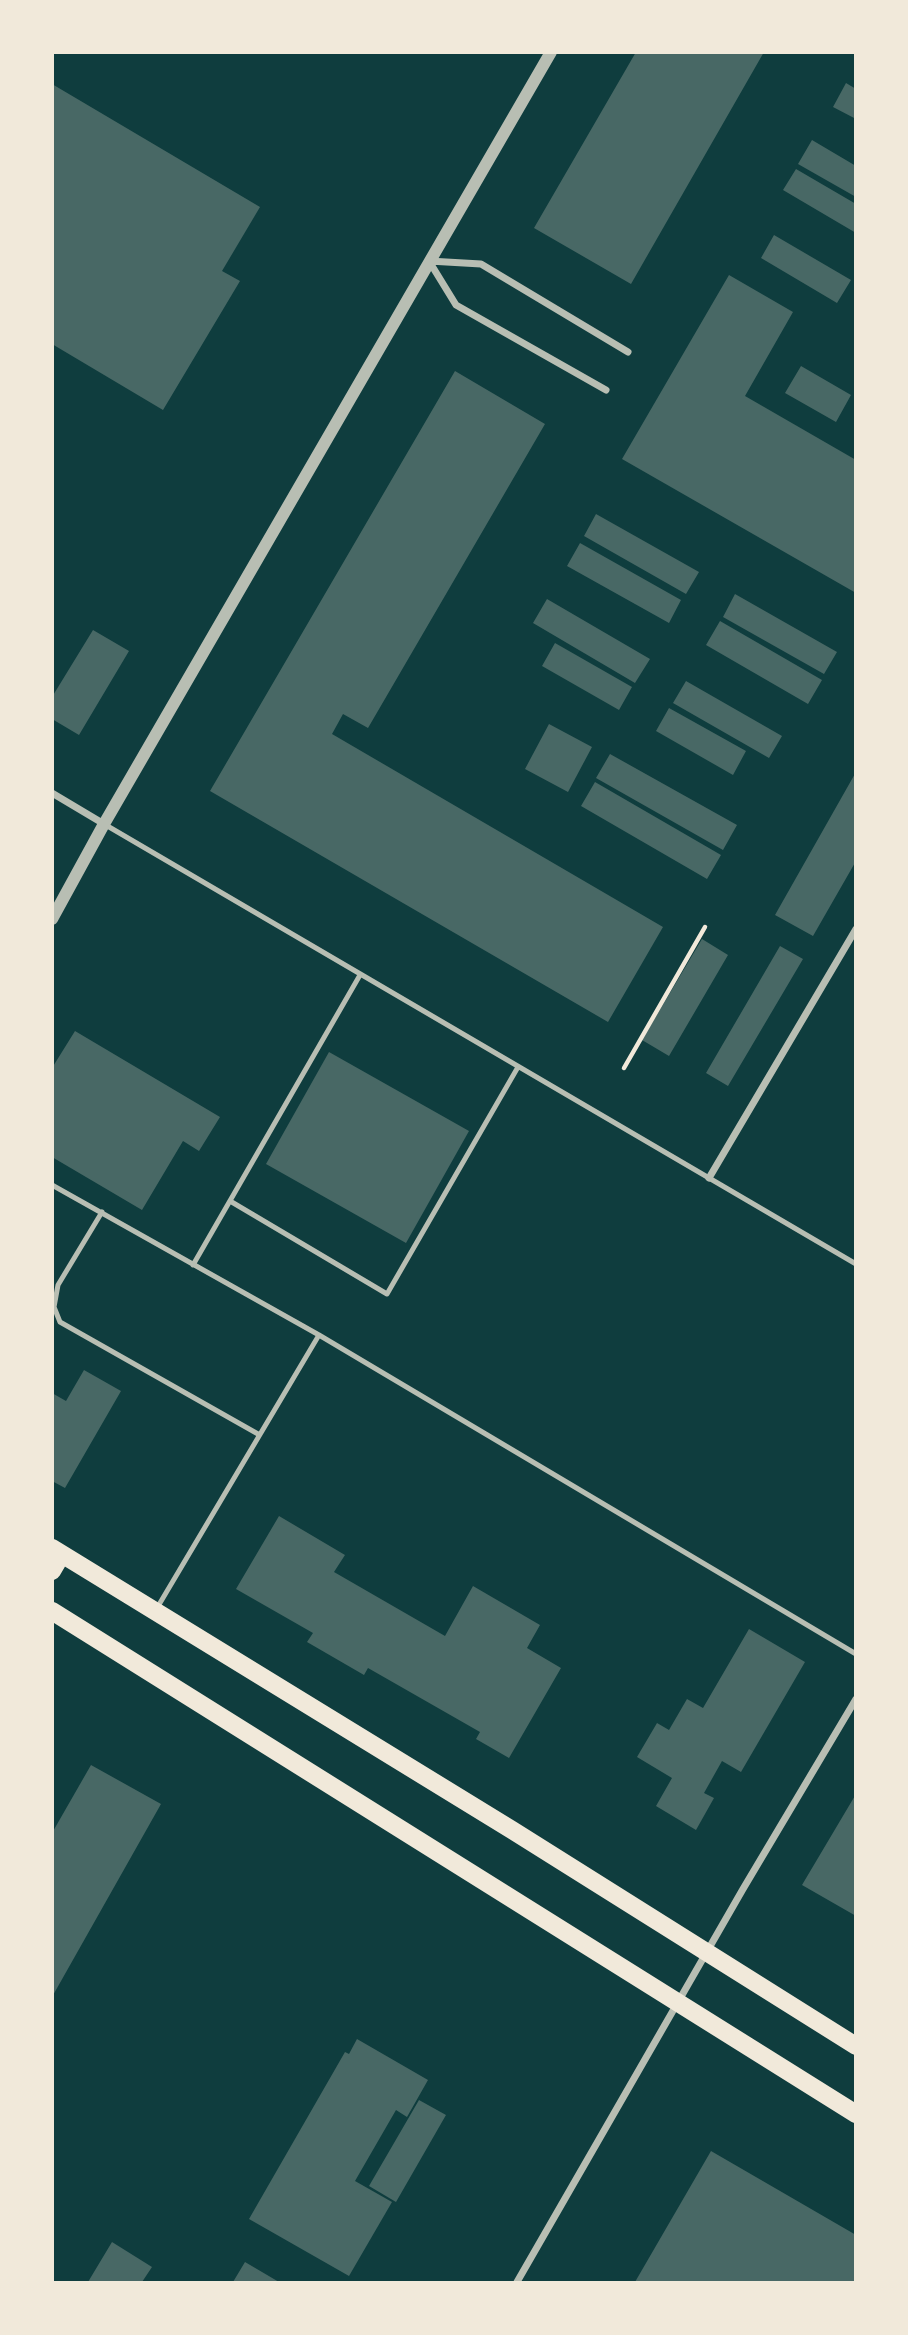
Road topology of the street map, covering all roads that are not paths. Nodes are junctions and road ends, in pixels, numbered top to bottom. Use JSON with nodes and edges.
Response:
{"nodes":[{"id":1,"x":551,"y":52,"type":"edge"},
{"id":2,"x":429,"y":261,"type":"junction"},
{"id":3,"x":628,"y":352,"type":"dead end"},
{"id":4,"x":606,"y":390,"type":"dead end"},
{"id":5,"x":52,"y":793,"type":"edge"},
{"id":6,"x":104,"y":824,"type":"junction"},
{"id":7,"x":52,"y":919,"type":"edge"},
{"id":8,"x":856,"y":929,"type":"edge"},
{"id":9,"x":360,"y":975,"type":"junction"},
{"id":10,"x":519,"y":1068,"type":"junction"},
{"id":11,"x":709,"y":1178,"type":"junction"},
{"id":12,"x":52,"y":1185,"type":"edge"},
{"id":13,"x":230,"y":1201,"type":"junction"},
{"id":14,"x":102,"y":1212,"type":"junction"},
{"id":15,"x":856,"y":1264,"type":"edge"},
{"id":16,"x":193,"y":1265,"type":"junction"},
{"id":17,"x":318,"y":1335,"type":"junction"},
{"id":18,"x":258,"y":1434,"type":"junction"},
{"id":19,"x":57,"y":1551,"type":"edge"},
{"id":20,"x":52,"y":1571,"type":"edge"},
{"id":21,"x":52,"y":1611,"type":"edge"},
{"id":22,"x":155,"y":1611,"type":"junction"},
{"id":23,"x":856,"y":1654,"type":"edge"},
{"id":24,"x":856,"y":1699,"type":"edge"},
{"id":25,"x":705,"y":1954,"type":"junction"},
{"id":26,"x":677,"y":2004,"type":"junction"},
{"id":27,"x":856,"y":2046,"type":"edge"},
{"id":28,"x":856,"y":2114,"type":"edge"},
{"id":29,"x":517,"y":2283,"type":"edge"}],
"edges":[{"from":1,"to":2,"type":"street"},
{"from":2,"to":3,"type":"street"},
{"from":2,"to":4,"type":"street"},
{"from":2,"to":6,"type":"street"},
{"from":5,"to":6,"type":"street"},
{"from":6,"to":7,"type":"street"},
{"from":6,"to":9,"type":"lane"},
{"from":8,"to":11,"type":"street"},
{"from":9,"to":10,"type":"lane"},
{"from":9,"to":13,"type":"lane"},
{"from":10,"to":11,"type":"lane"},
{"from":10,"to":13,"type":"lane"},
{"from":11,"to":15,"type":"lane"},
{"from":12,"to":14,"type":"lane"},
{"from":13,"to":16,"type":"lane"},
{"from":14,"to":16,"type":"lane"},
{"from":14,"to":18,"type":"lane"},
{"from":16,"to":17,"type":"lane"},
{"from":17,"to":18,"type":"lane"},
{"from":17,"to":23,"type":"lane"},
{"from":18,"to":22,"type":"lane"},
{"from":19,"to":20,"type":"main road"},
{"from":19,"to":22,"type":"main road"},
{"from":21,"to":26,"type":"main road"},
{"from":22,"to":25,"type":"main road"},
{"from":24,"to":25,"type":"street"},
{"from":25,"to":26,"type":"street"},
{"from":25,"to":27,"type":"main road"},
{"from":26,"to":28,"type":"main road"},
{"from":26,"to":29,"type":"street"}]}
